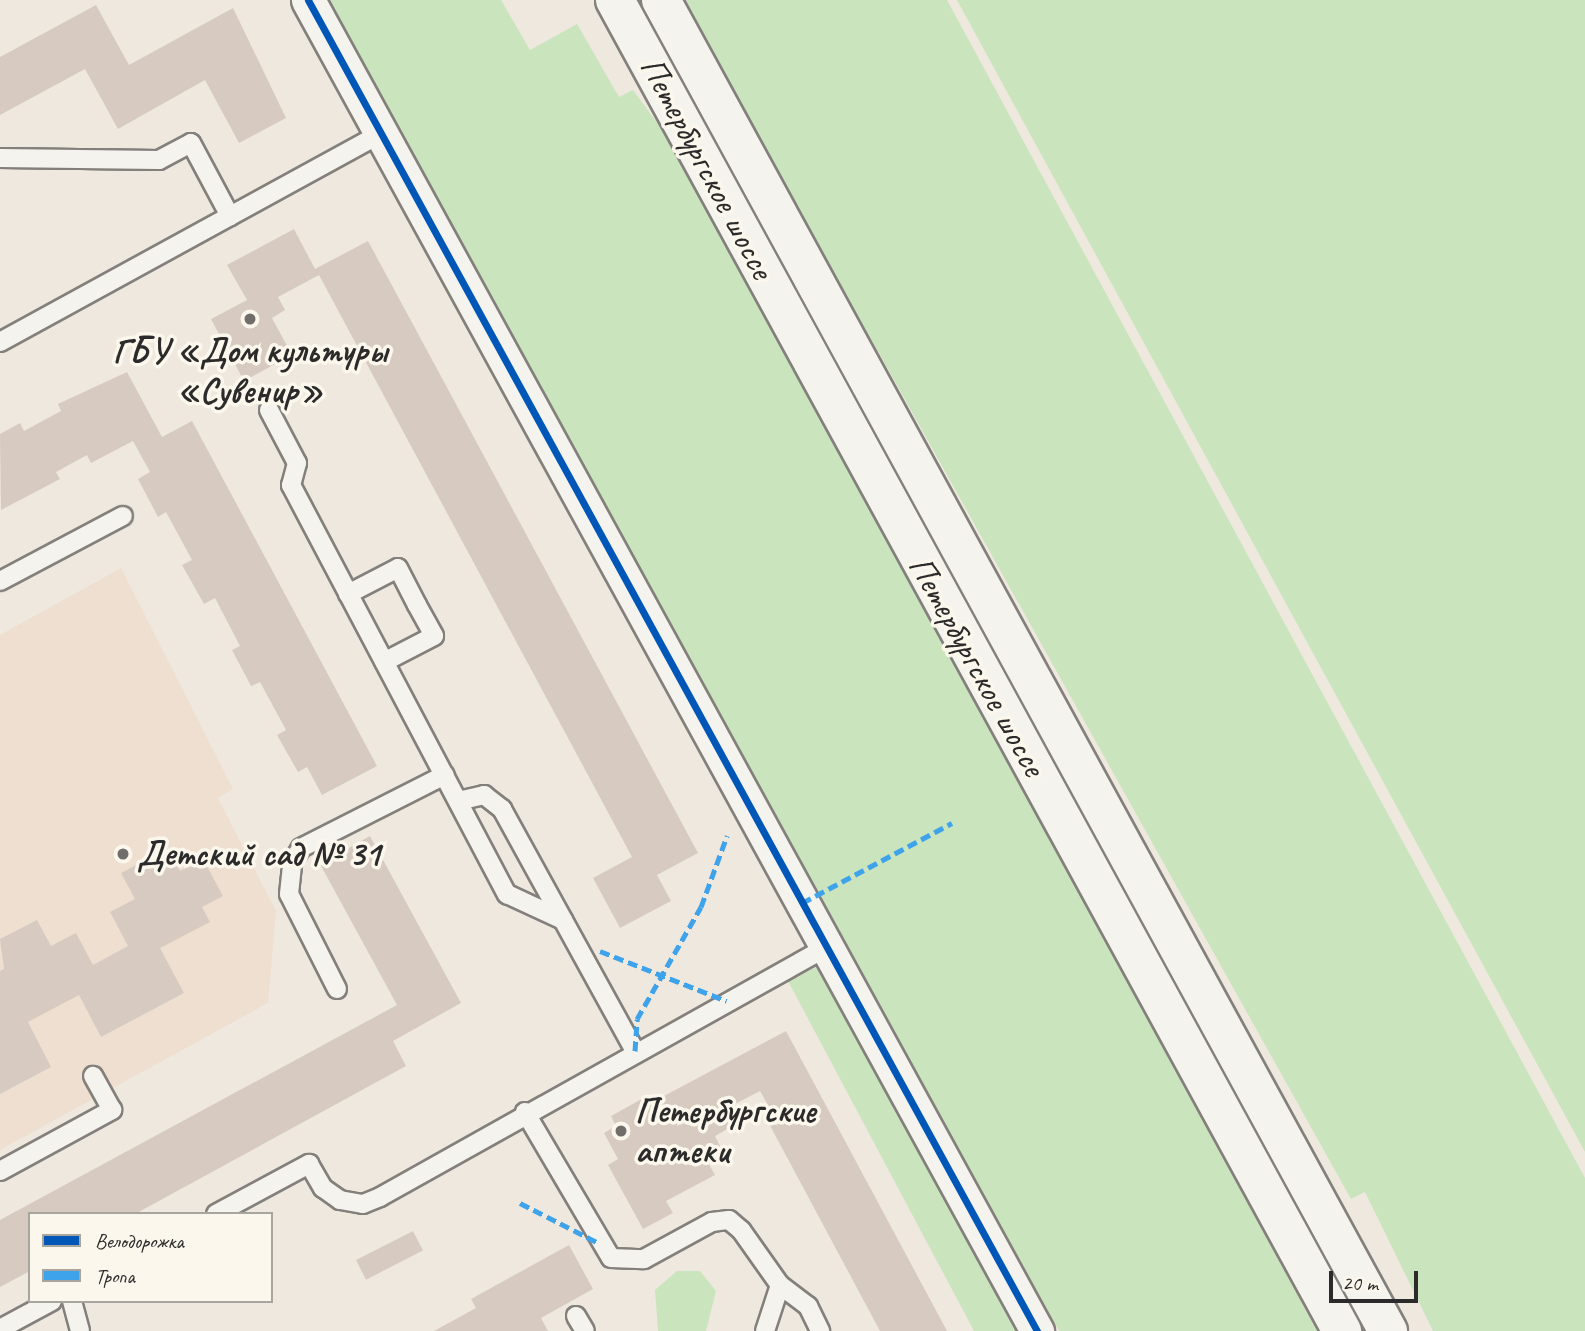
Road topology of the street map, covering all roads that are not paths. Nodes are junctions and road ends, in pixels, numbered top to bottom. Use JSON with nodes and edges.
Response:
{"nodes":[{"id":1,"x":308,"y":0,"type":"edge"},
{"id":2,"x":615,"y":0,"type":"edge"},
{"id":3,"x":661,"y":0,"type":"edge"},
{"id":4,"x":381,"y":133,"type":"junction"},
{"id":5,"x":0,"y":158,"type":"edge"},
{"id":6,"x":230,"y":216,"type":"junction"},
{"id":7,"x":0,"y":342,"type":"edge"},
{"id":8,"x":269,"y":410,"type":"dead end"},
{"id":9,"x":123,"y":516,"type":"dead end"},
{"id":10,"x":0,"y":581,"type":"edge"},
{"id":11,"x":348,"y":594,"type":"junction"},
{"id":12,"x":384,"y":662,"type":"junction"},
{"id":13,"x":445,"y":775,"type":"junction"},
{"id":14,"x":458,"y":800,"type":"junction"},
{"id":15,"x":563,"y":920,"type":"junction"},
{"id":16,"x":827,"y":947,"type":"junction"},
{"id":17,"x":337,"y":989,"type":"dead end"},
{"id":18,"x":635,"y":1051,"type":"junction"},
{"id":19,"x":93,"y":1076,"type":"dead end"},
{"id":20,"x":525,"y":1112,"type":"junction"},
{"id":21,"x":0,"y":1171,"type":"edge"},
{"id":22,"x":220,"y":1212,"type":"edge"},
{"id":23,"x":780,"y":1285,"type":"junction"},
{"id":24,"x":48,"y":1303,"type":"edge"},
{"id":25,"x":73,"y":1303,"type":"edge"},
{"id":26,"x":0,"y":1329,"type":"edge"},
{"id":27,"x":80,"y":1331,"type":"edge"},
{"id":28,"x":765,"y":1331,"type":"edge"},
{"id":29,"x":820,"y":1331,"type":"edge"},
{"id":30,"x":1037,"y":1331,"type":"edge"},
{"id":31,"x":1342,"y":1331,"type":"edge"},
{"id":32,"x":1388,"y":1331,"type":"edge"}],
"edges":[{"from":1,"to":4,"type":"street"},
{"from":2,"to":31,"type":"main road","name":"Петербургское шоссе"},
{"from":3,"to":32,"type":"main road","name":"Петербургское шоссе"},
{"from":4,"to":6,"type":"lane"},
{"from":4,"to":16,"type":"street"},
{"from":5,"to":6,"type":"lane"},
{"from":6,"to":7,"type":"lane"},
{"from":8,"to":11,"type":"lane"},
{"from":9,"to":10,"type":"lane"},
{"from":11,"to":12,"type":"lane"},
{"from":11,"to":12,"type":"lane"},
{"from":12,"to":13,"type":"lane"},
{"from":13,"to":14,"type":"lane"},
{"from":13,"to":17,"type":"lane"},
{"from":14,"to":15,"type":"lane"},
{"from":14,"to":15,"type":"lane"},
{"from":15,"to":18,"type":"lane"},
{"from":16,"to":18,"type":"lane"},
{"from":16,"to":30,"type":"street"},
{"from":18,"to":20,"type":"lane"},
{"from":19,"to":21,"type":"lane"},
{"from":20,"to":22,"type":"lane"},
{"from":20,"to":23,"type":"lane"},
{"from":23,"to":28,"type":"lane"},
{"from":23,"to":29,"type":"lane"},
{"from":24,"to":26,"type":"lane"},
{"from":25,"to":27,"type":"lane"}]}
